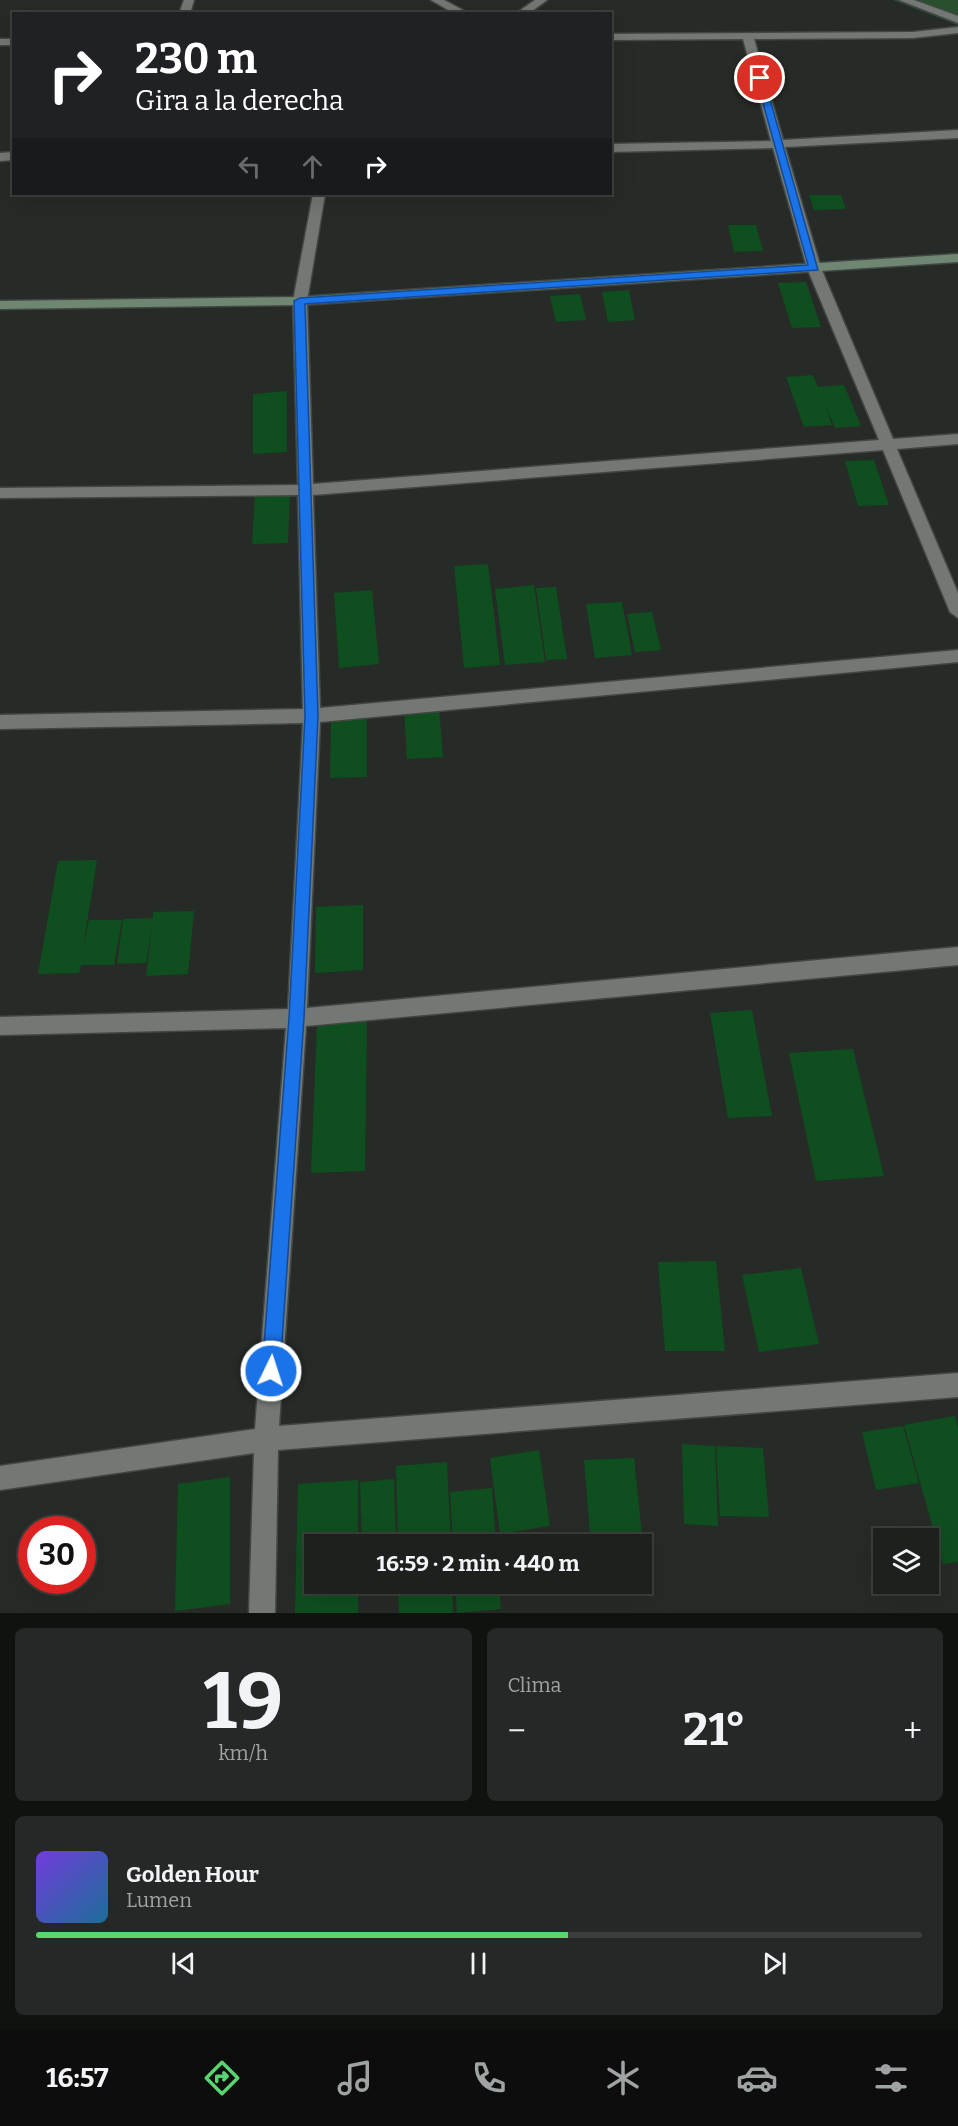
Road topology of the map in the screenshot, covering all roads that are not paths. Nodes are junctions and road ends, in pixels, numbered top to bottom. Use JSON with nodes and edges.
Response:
{"nodes":[{"id":1,"x":436,"y":0,"type":"edge"},
{"id":2,"x":542,"y":0,"type":"edge"},
{"id":3,"x":904,"y":0,"type":"edge"},
{"id":4,"x":461,"y":12,"type":"edge"},
{"id":5,"x":523,"y":12,"type":"edge"},
{"id":6,"x":958,"y":20,"type":"edge"},
{"id":7,"x":958,"y":30,"type":"edge"},
{"id":8,"x":747,"y":35,"type":"junction"},
{"id":9,"x":612,"y":37,"type":"edge"},
{"id":10,"x":958,"y":134,"type":"edge"},
{"id":11,"x":780,"y":144,"type":"junction"},
{"id":12,"x":612,"y":148,"type":"edge"},
{"id":13,"x":320,"y":195,"type":"edge"},
{"id":14,"x":958,"y":258,"type":"edge"},
{"id":15,"x":814,"y":268,"type":"junction"},
{"id":16,"x":300,"y":301,"type":"junction"},
{"id":17,"x":0,"y":305,"type":"edge"},
{"id":18,"x":958,"y":439,"type":"edge"},
{"id":19,"x":890,"y":446,"type":"junction"},
{"id":20,"x":307,"y":489,"type":"junction"},
{"id":21,"x":0,"y":493,"type":"edge"},
{"id":22,"x":958,"y":612,"type":"edge"},
{"id":23,"x":958,"y":656,"type":"edge"},
{"id":24,"x":312,"y":716,"type":"junction"},
{"id":25,"x":0,"y":722,"type":"edge"},
{"id":26,"x":958,"y":956,"type":"edge"},
{"id":27,"x":297,"y":1018,"type":"junction"},
{"id":28,"x":0,"y":1026,"type":"edge"},
{"id":29,"x":958,"y":1385,"type":"edge"},
{"id":30,"x":266,"y":1439,"type":"junction"},
{"id":31,"x":0,"y":1478,"type":"edge"},
{"id":32,"x":262,"y":1613,"type":"edge"}],
"edges":[{"from":1,"to":4,"type":"street"},
{"from":2,"to":5,"type":"street"},
{"from":3,"to":6,"type":"street"},
{"from":7,"to":8,"type":"street"},
{"from":8,"to":9,"type":"street"},
{"from":8,"to":11,"type":"street"},
{"from":10,"to":11,"type":"street"},
{"from":11,"to":12,"type":"street"},
{"from":11,"to":15,"type":"street"},
{"from":13,"to":16,"type":"street"},
{"from":14,"to":15,"type":"street"},
{"from":15,"to":16,"type":"street"},
{"from":15,"to":19,"type":"street"},
{"from":16,"to":17,"type":"street"},
{"from":16,"to":20,"type":"street"},
{"from":18,"to":19,"type":"street"},
{"from":19,"to":20,"type":"street"},
{"from":19,"to":22,"type":"street"},
{"from":20,"to":21,"type":"street"},
{"from":20,"to":24,"type":"street"},
{"from":23,"to":24,"type":"street"},
{"from":24,"to":25,"type":"street"},
{"from":24,"to":27,"type":"street"},
{"from":26,"to":27,"type":"street"},
{"from":27,"to":28,"type":"street"},
{"from":27,"to":30,"type":"street"},
{"from":29,"to":30,"type":"street"},
{"from":30,"to":31,"type":"street"},
{"from":30,"to":32,"type":"street"}]}
